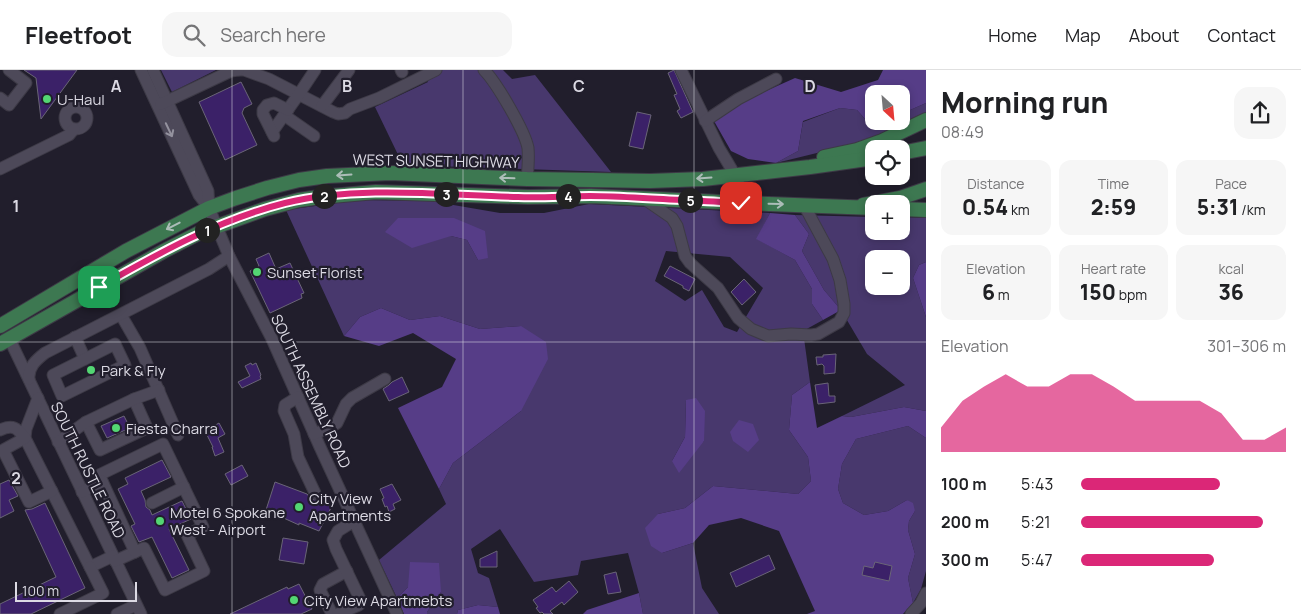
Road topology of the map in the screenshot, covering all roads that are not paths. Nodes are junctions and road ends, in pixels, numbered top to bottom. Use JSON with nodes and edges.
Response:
{"nodes":[{"id":1,"x":9,"y":70,"type":"edge"},
{"id":2,"x":141,"y":70,"type":"edge"},
{"id":3,"x":153,"y":70,"type":"edge"},
{"id":4,"x":238,"y":70,"type":"edge"},
{"id":5,"x":315,"y":70,"type":"edge"},
{"id":6,"x":349,"y":70,"type":"edge"},
{"id":7,"x":436,"y":70,"type":"edge"},
{"id":8,"x":484,"y":70,"type":"edge"},
{"id":9,"x":681,"y":70,"type":"edge"},
{"id":10,"x":776,"y":79,"type":"dead end"},
{"id":11,"x":299,"y":94,"type":"junction"},
{"id":12,"x":0,"y":98,"type":"edge"},
{"id":13,"x":162,"y":104,"type":"junction"},
{"id":14,"x":322,"y":106,"type":"junction"},
{"id":15,"x":286,"y":112,"type":"junction"},
{"id":16,"x":926,"y":120,"type":"edge"},
{"id":17,"x":706,"y":121,"type":"junction"},
{"id":18,"x":74,"y":129,"type":"dead end"},
{"id":19,"x":314,"y":136,"type":"dead end"},
{"id":20,"x":926,"y":148,"type":"edge"},
{"id":21,"x":910,"y":151,"type":"edge"},
{"id":22,"x":865,"y":160,"type":"edge"},
{"id":23,"x":0,"y":169,"type":"edge"},
{"id":24,"x":753,"y":174,"type":"junction"},
{"id":25,"x":735,"y":175,"type":"junction"},
{"id":26,"x":527,"y":179,"type":"junction"},
{"id":27,"x":926,"y":190,"type":"edge"},
{"id":28,"x":643,"y":198,"type":"junction"},
{"id":29,"x":741,"y":203,"type":"junction"},
{"id":30,"x":804,"y":205,"type":"junction"},
{"id":31,"x":853,"y":207,"type":"junction"},
{"id":32,"x":209,"y":208,"type":"junction"},
{"id":33,"x":865,"y":208,"type":"edge"},
{"id":34,"x":910,"y":209,"type":"edge"},
{"id":35,"x":926,"y":210,"type":"edge"},
{"id":36,"x":217,"y":226,"type":"junction"},
{"id":37,"x":229,"y":256,"type":"junction"},
{"id":38,"x":121,"y":314,"type":"junction"},
{"id":39,"x":2,"y":331,"type":"edge"},
{"id":40,"x":75,"y":337,"type":"junction"},
{"id":41,"x":85,"y":359,"type":"junction"},
{"id":42,"x":28,"y":379,"type":"junction"},
{"id":43,"x":385,"y":379,"type":"dead end"},
{"id":44,"x":159,"y":390,"type":"junction"},
{"id":45,"x":298,"y":397,"type":"junction"},
{"id":46,"x":38,"y":398,"type":"junction"},
{"id":47,"x":134,"y":398,"type":"junction"},
{"id":48,"x":86,"y":422,"type":"junction"},
{"id":49,"x":0,"y":430,"type":"edge"},
{"id":50,"x":314,"y":434,"type":"junction"},
{"id":51,"x":178,"y":435,"type":"dead end"},
{"id":52,"x":25,"y":438,"type":"junction"},
{"id":53,"x":58,"y":442,"type":"junction"},
{"id":54,"x":102,"y":481,"type":"junction"},
{"id":55,"x":184,"y":487,"type":"junction"},
{"id":56,"x":52,"y":491,"type":"junction"},
{"id":57,"x":82,"y":492,"type":"junction"},
{"id":58,"x":315,"y":493,"type":"dead end"},
{"id":59,"x":152,"y":503,"type":"dead end"},
{"id":60,"x":354,"y":521,"type":"junction"},
{"id":61,"x":135,"y":552,"type":"junction"},
{"id":62,"x":114,"y":558,"type":"junction"},
{"id":63,"x":90,"y":567,"type":"junction"},
{"id":64,"x":347,"y":571,"type":"junction"},
{"id":65,"x":926,"y":593,"type":"edge"},
{"id":66,"x":138,"y":609,"type":"edge"},
{"id":67,"x":60,"y":614,"type":"edge"},
{"id":68,"x":117,"y":614,"type":"edge"},
{"id":69,"x":332,"y":614,"type":"edge"},
{"id":70,"x":338,"y":614,"type":"edge"},
{"id":71,"x":397,"y":614,"type":"edge"},
{"id":72,"x":911,"y":614,"type":"edge"}],
"edges":[{"from":1,"to":12,"type":"street"},
{"from":2,"to":13,"type":"street","name":"SOUTH ASSEMBLY ROAD"},
{"from":3,"to":13,"type":"street","name":"SOUTH ASSEMBLY ROAD"},
{"from":4,"to":11,"type":"street"},
{"from":4,"to":13,"type":"street"},
{"from":5,"to":11,"type":"street"},
{"from":6,"to":14,"type":"street"},
{"from":7,"to":14,"type":"street"},
{"from":8,"to":26,"type":"street"},
{"from":9,"to":17,"type":"street"},
{"from":10,"to":17,"type":"street"},
{"from":11,"to":14,"type":"street"},
{"from":11,"to":15,"type":"street"},
{"from":13,"to":32,"type":"street","name":"SOUTH ASSEMBLY ROAD"},
{"from":15,"to":15,"type":"street"},
{"from":15,"to":19,"type":"street"},
{"from":16,"to":24,"type":"main road"},
{"from":17,"to":25,"type":"street"},
{"from":18,"to":23,"type":"street"},
{"from":20,"to":21,"type":"main road"},
{"from":22,"to":24,"type":"main road","name":"WEST SUNSET HIGHWAY"},
{"from":24,"to":25,"type":"main road","name":"WEST SUNSET HIGHWAY"},
{"from":25,"to":26,"type":"main road","name":"WEST SUNSET HIGHWAY","one_way":true},
{"from":25,"to":29,"type":"street"},
{"from":26,"to":32,"type":"main road","name":"WEST SUNSET HIGHWAY","one_way":true},
{"from":27,"to":31,"type":"main road"},
{"from":28,"to":29,"type":"main road"},
{"from":28,"to":30,"type":"street"},
{"from":28,"to":36,"type":"main road"},
{"from":29,"to":30,"type":"main road","one_way":true},
{"from":30,"to":31,"type":"main road"},
{"from":31,"to":33,"type":"main road"},
{"from":32,"to":36,"type":"street","name":"SOUTH ASSEMBLY ROAD"},
{"from":32,"to":39,"type":"main road","name":"WEST SUNSET HIGHWAY","one_way":true},
{"from":34,"to":35,"type":"main road"},
{"from":36,"to":37,"type":"street","name":"SOUTH ASSEMBLY ROAD"},
{"from":36,"to":39,"type":"main road"},
{"from":37,"to":38,"type":"street"},
{"from":37,"to":45,"type":"street","name":"SOUTH ASSEMBLY ROAD"},
{"from":38,"to":40,"type":"street"},
{"from":38,"to":44,"type":"street"},
{"from":39,"to":42,"type":"street","name":"SOUTH RUSTLE ROAD"},
{"from":40,"to":41,"type":"street"},
{"from":40,"to":42,"type":"street"},
{"from":41,"to":41,"type":"street"},
{"from":42,"to":46,"type":"street","name":"SOUTH RUSTLE ROAD"},
{"from":43,"to":50,"type":"street"},
{"from":44,"to":47,"type":"street"},
{"from":44,"to":51,"type":"street"},
{"from":45,"to":50,"type":"street","name":"SOUTH ASSEMBLY ROAD"},
{"from":45,"to":58,"type":"street"},
{"from":46,"to":52,"type":"street"},
{"from":46,"to":53,"type":"street","name":"SOUTH RUSTLE ROAD"},
{"from":47,"to":48,"type":"street"},
{"from":47,"to":48,"type":"street"},
{"from":48,"to":53,"type":"street"},
{"from":49,"to":52,"type":"street"},
{"from":50,"to":60,"type":"street","name":"SOUTH ASSEMBLY ROAD"},
{"from":52,"to":56,"type":"street"},
{"from":52,"to":56,"type":"street"},
{"from":53,"to":57,"type":"street","name":"SOUTH RUSTLE ROAD"},
{"from":54,"to":55,"type":"street"},
{"from":54,"to":57,"type":"street"},
{"from":54,"to":61,"type":"street"},
{"from":55,"to":59,"type":"street"},
{"from":55,"to":61,"type":"street"},
{"from":56,"to":63,"type":"street"},
{"from":57,"to":62,"type":"street","name":"SOUTH RUSTLE ROAD"},
{"from":60,"to":64,"type":"street"},
{"from":60,"to":71,"type":"street","name":"SOUTH ASSEMBLY ROAD"},
{"from":61,"to":62,"type":"street"},
{"from":62,"to":63,"type":"street"},
{"from":62,"to":66,"type":"street","name":"SOUTH RUSTLE ROAD"},
{"from":63,"to":67,"type":"street"},
{"from":64,"to":69,"type":"street"},
{"from":64,"to":70,"type":"street"},
{"from":65,"to":72,"type":"street"},
{"from":66,"to":68,"type":"street"}]}
